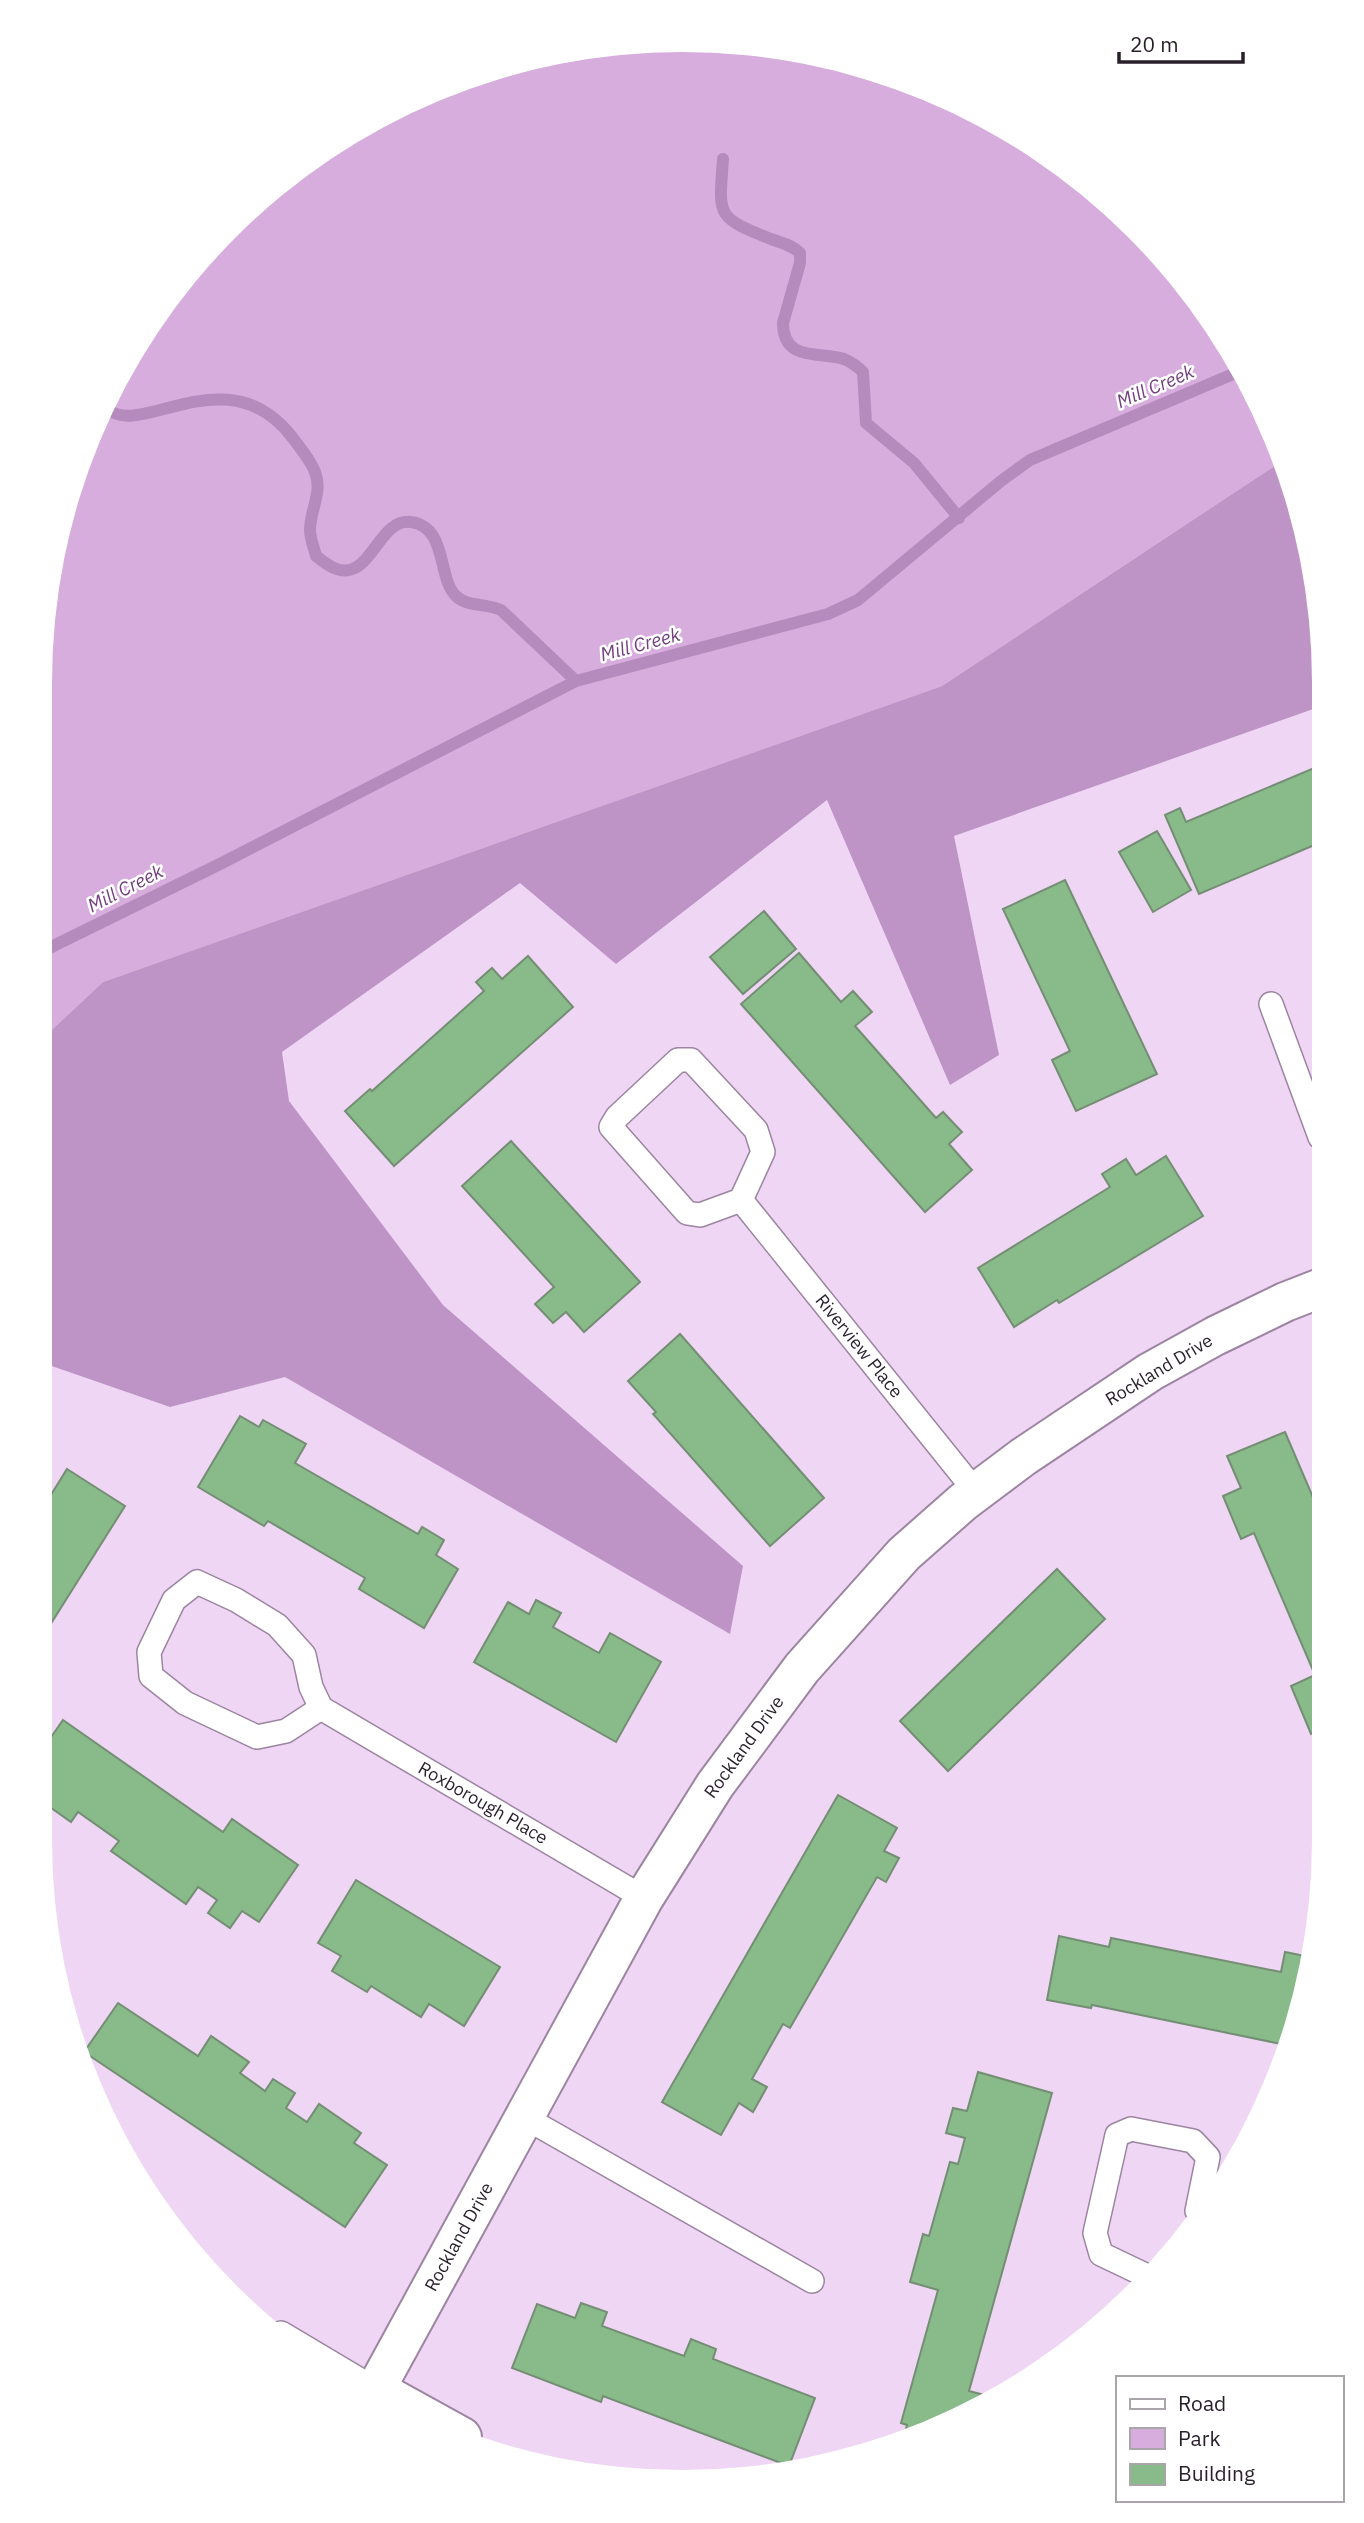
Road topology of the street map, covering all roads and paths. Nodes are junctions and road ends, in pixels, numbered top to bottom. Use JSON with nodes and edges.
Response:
{"nodes":[{"id":1,"x":1271,"y":1004,"type":"dead end"},
{"id":2,"x":1312,"y":1115,"type":"edge"},
{"id":3,"x":741,"y":1200,"type":"junction"},
{"id":4,"x":1312,"y":1292,"type":"edge"},
{"id":5,"x":976,"y":1492,"type":"junction"},
{"id":6,"x":321,"y":1708,"type":"junction"},
{"id":7,"x":644,"y":1898,"type":"junction"},
{"id":8,"x":524,"y":2117,"type":"junction"},
{"id":9,"x":1200,"y":2198,"type":"edge"},
{"id":10,"x":1140,"y":2272,"type":"edge"},
{"id":11,"x":812,"y":2281,"type":"dead end"},
{"id":12,"x":374,"y":2390,"type":"edge"}],
"edges":[{"from":1,"to":2,"type":"lane"},
{"from":3,"to":3,"type":"lane"},
{"from":3,"to":5,"type":"lane","name":"Riverview Place"},
{"from":4,"to":5,"type":"street","name":"Rockland Drive"},
{"from":5,"to":7,"type":"street","name":"Rockland Drive"},
{"from":6,"to":6,"type":"lane"},
{"from":6,"to":7,"type":"lane","name":"Roxborough Place"},
{"from":7,"to":8,"type":"street","name":"Rockland Drive"},
{"from":8,"to":11,"type":"lane"},
{"from":8,"to":12,"type":"street","name":"Rockland Drive"},
{"from":9,"to":10,"type":"lane"}]}
